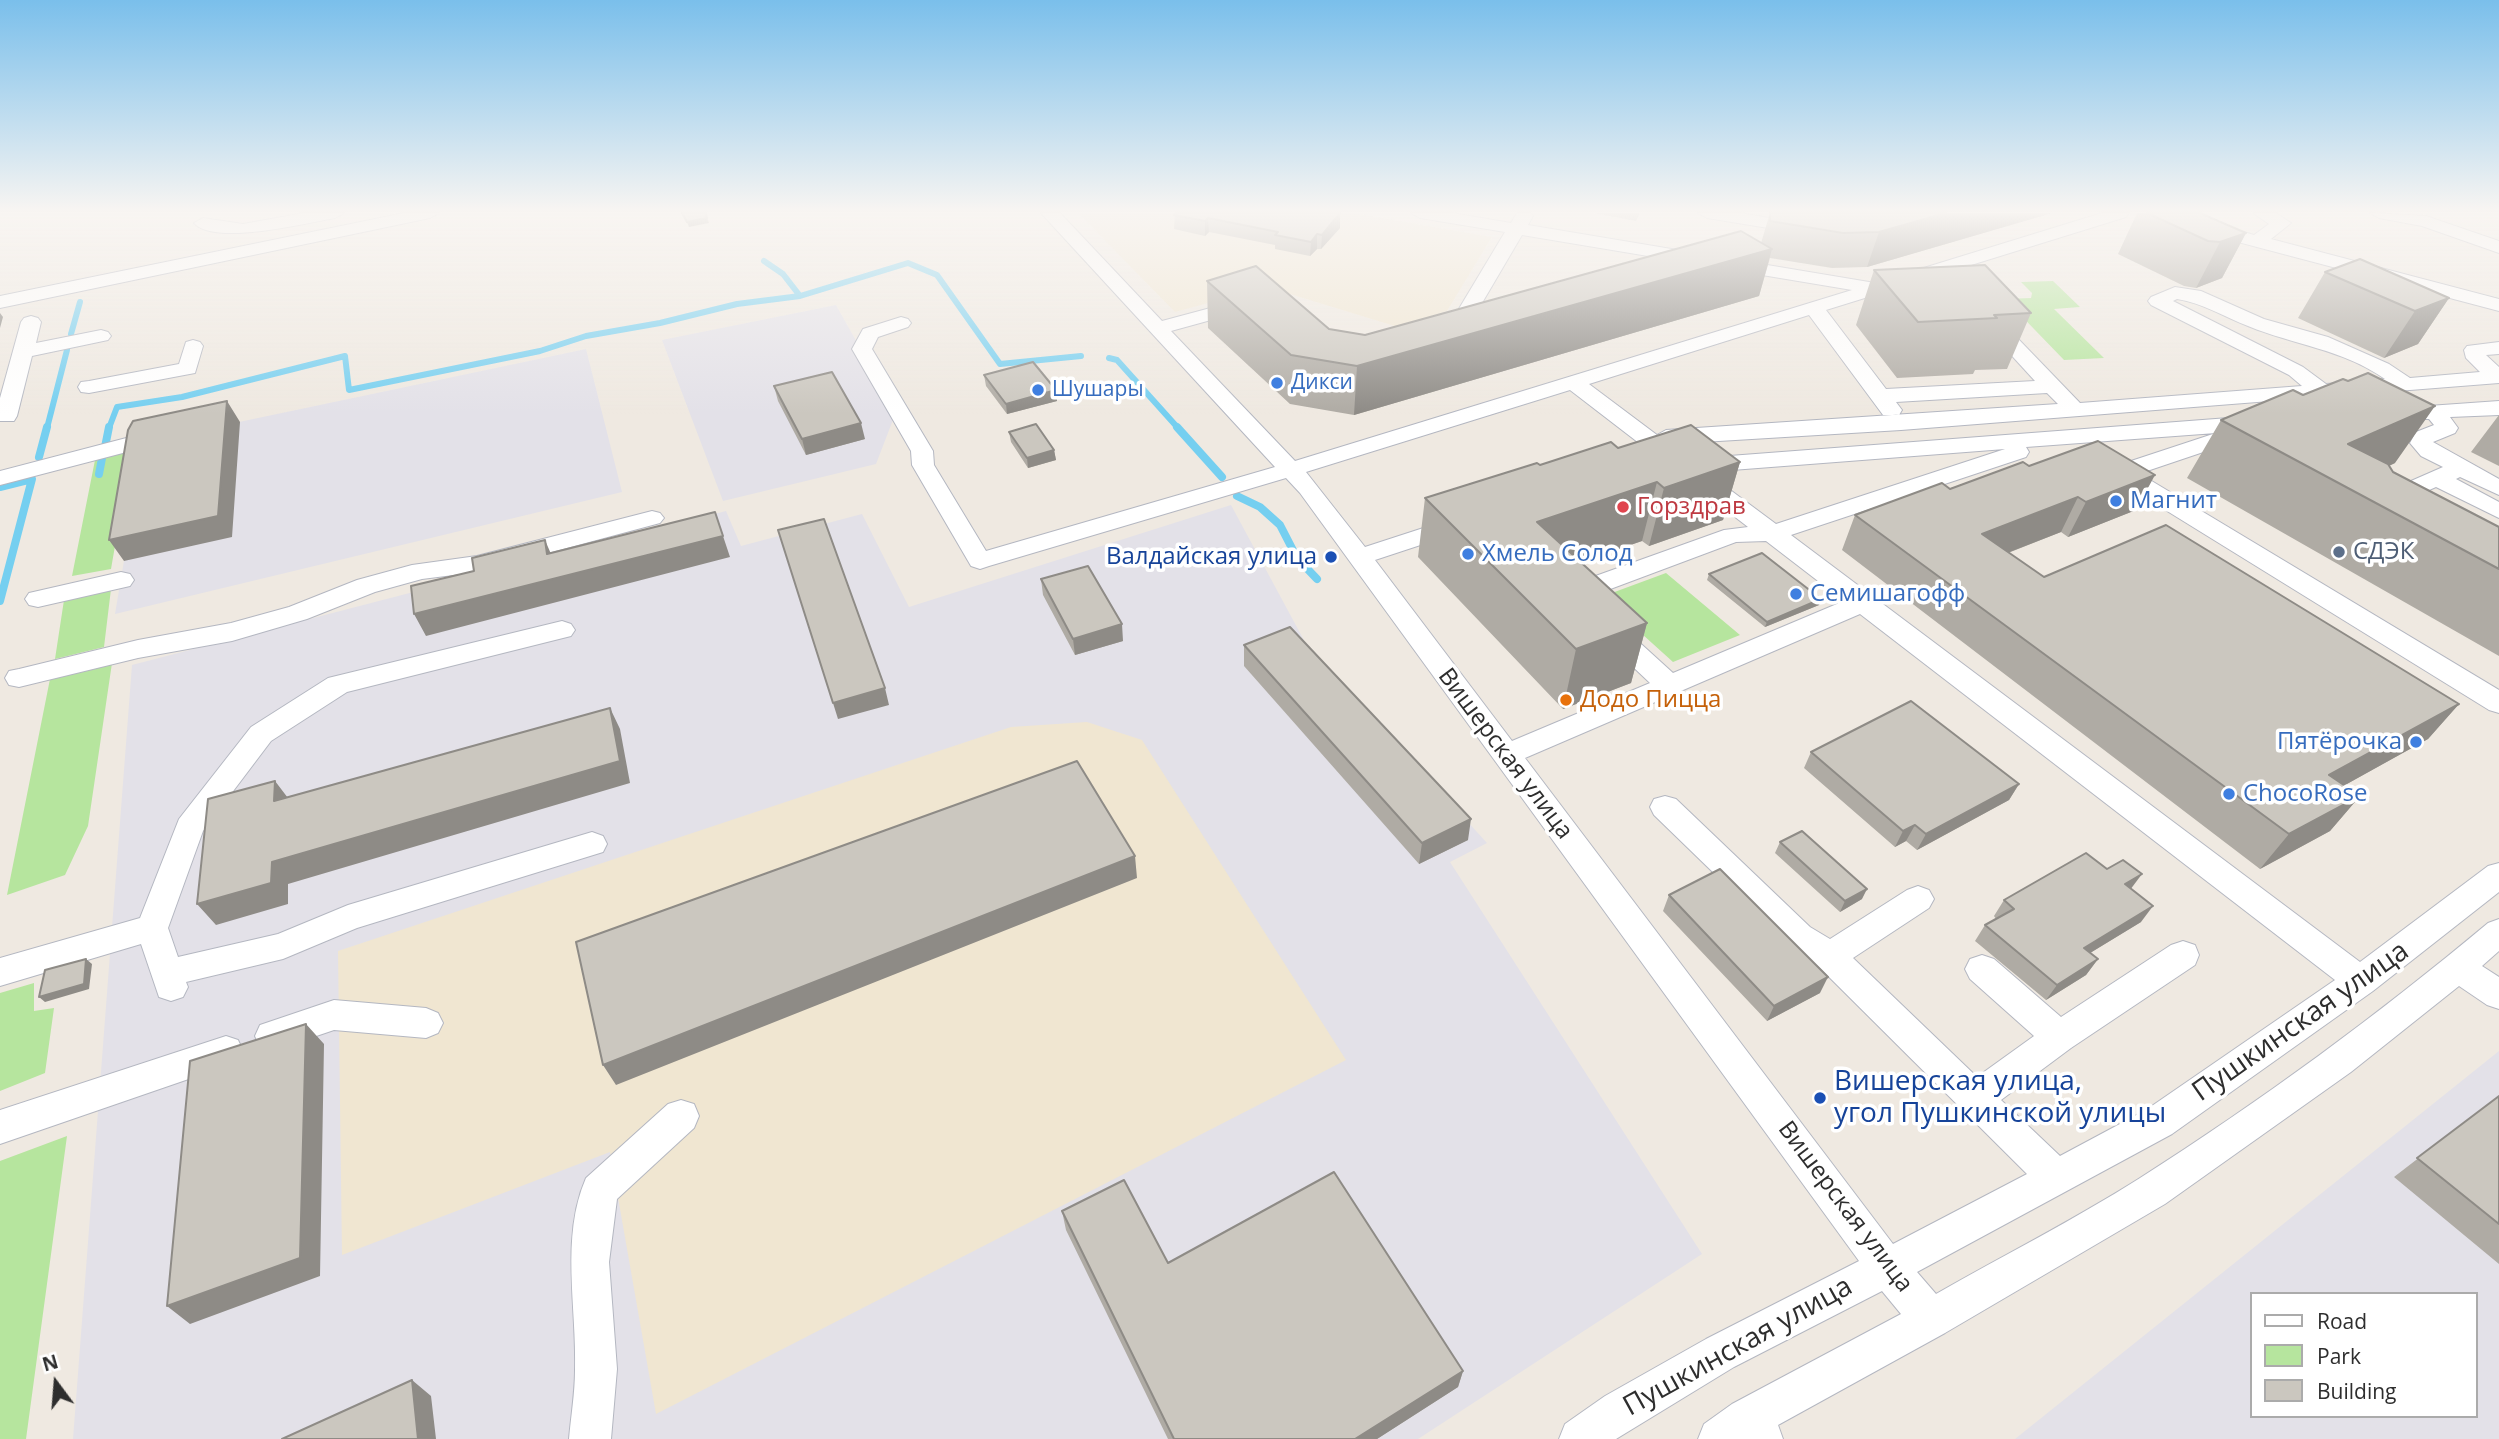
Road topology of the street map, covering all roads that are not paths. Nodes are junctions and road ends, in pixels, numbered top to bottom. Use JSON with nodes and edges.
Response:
{"nodes":[{"id":1,"x":112,"y":280,"type":"edge"},
{"id":2,"x":1113,"y":280,"type":"edge"},
{"id":3,"x":1486,"y":280,"type":"edge"},
{"id":4,"x":1828,"y":280,"type":"edge"},
{"id":5,"x":1901,"y":280,"type":"edge"},
{"id":6,"x":2405,"y":280,"type":"edge"},
{"id":7,"x":1875,"y":288,"type":"junction"},
{"id":8,"x":1262,"y":300,"type":"edge"},
{"id":9,"x":0,"y":302,"type":"edge"},
{"id":10,"x":2499,"y":305,"type":"edge"},
{"id":11,"x":1975,"y":308,"type":"edge"},
{"id":12,"x":1871,"y":309,"type":"dead end"},
{"id":13,"x":1815,"y":310,"type":"junction"},
{"id":14,"x":31,"y":323,"type":"dead end"},
{"id":15,"x":901,"y":323,"type":"dead end"},
{"id":16,"x":1158,"y":328,"type":"junction"},
{"id":17,"x":1478,"y":329,"type":"edge"},
{"id":18,"x":101,"y":336,"type":"dead end"},
{"id":19,"x":1452,"y":337,"type":"junction"},
{"id":20,"x":1428,"y":344,"type":"edge"},
{"id":21,"x":193,"y":346,"type":"dead end"},
{"id":22,"x":2499,"y":348,"type":"edge"},
{"id":23,"x":23,"y":352,"type":"junction"},
{"id":24,"x":2499,"y":377,"type":"edge"},
{"id":25,"x":1573,"y":382,"type":"junction"},
{"id":26,"x":2405,"y":384,"type":"junction"},
{"id":27,"x":2052,"y":386,"type":"junction"},
{"id":28,"x":89,"y":387,"type":"dead end"},
{"id":29,"x":2321,"y":390,"type":"junction"},
{"id":30,"x":1880,"y":396,"type":"junction"},
{"id":31,"x":2499,"y":408,"type":"edge"},
{"id":32,"x":2074,"y":409,"type":"junction"},
{"id":33,"x":2435,"y":412,"type":"junction"},
{"id":34,"x":6,"y":416,"type":"dead end"},
{"id":35,"x":2366,"y":416,"type":"edge"},
{"id":36,"x":1901,"y":423,"type":"junction"},
{"id":37,"x":2151,"y":431,"type":"junction"},
{"id":38,"x":1646,"y":438,"type":"junction"},
{"id":39,"x":2057,"y":439,"type":"junction"},
{"id":40,"x":134,"y":443,"type":"edge"},
{"id":41,"x":2183,"y":451,"type":"junction"},
{"id":42,"x":1676,"y":461,"type":"junction"},
{"id":43,"x":1643,"y":464,"type":"edge"},
{"id":44,"x":2461,"y":468,"type":"junction"},
{"id":45,"x":1292,"y":469,"type":"junction"},
{"id":46,"x":0,"y":478,"type":"edge"},
{"id":47,"x":2437,"y":478,"type":"junction"},
{"id":48,"x":2499,"y":488,"type":"edge"},
{"id":49,"x":2369,"y":508,"type":"edge"},
{"id":50,"x":2499,"y":511,"type":"edge"},
{"id":51,"x":652,"y":518,"type":"dead end"},
{"id":52,"x":1475,"y":519,"type":"edge"},
{"id":53,"x":1774,"y":533,"type":"junction"},
{"id":54,"x":1359,"y":557,"type":"junction"},
{"id":55,"x":121,"y":580,"type":"dead end"},
{"id":56,"x":38,"y":599,"type":"dead end"},
{"id":57,"x":1864,"y":602,"type":"junction"},
{"id":58,"x":562,"y":630,"type":"dead end"},
{"id":59,"x":13,"y":675,"type":"edge"},
{"id":60,"x":1669,"y":685,"type":"junction"},
{"id":61,"x":2499,"y":703,"type":"edge"},
{"id":62,"x":1506,"y":755,"type":"junction"},
{"id":63,"x":1665,"y":807,"type":"dead end"},
{"id":64,"x":592,"y":844,"type":"dead end"},
{"id":65,"x":2499,"y":875,"type":"edge"},
{"id":66,"x":1917,"y":899,"type":"dead end"},
{"id":67,"x":152,"y":928,"type":"junction"},
{"id":68,"x":2499,"y":932,"type":"edge"},
{"id":69,"x":2183,"y":955,"type":"dead end"},
{"id":70,"x":1830,"y":956,"type":"junction"},
{"id":71,"x":2458,"y":968,"type":"junction"},
{"id":72,"x":1982,"y":969,"type":"dead end"},
{"id":73,"x":0,"y":972,"type":"edge"},
{"id":74,"x":2361,"y":981,"type":"junction"},
{"id":75,"x":2499,"y":995,"type":"edge"},
{"id":76,"x":426,"y":1023,"type":"dead end"},
{"id":77,"x":2059,"y":1037,"type":"junction"},
{"id":78,"x":1974,"y":1099,"type":"junction"},
{"id":79,"x":681,"y":1116,"type":"dead end"},
{"id":80,"x":0,"y":1127,"type":"edge"},
{"id":81,"x":2056,"y":1178,"type":"junction"},
{"id":82,"x":1887,"y":1266,"type":"junction"},
{"id":83,"x":1931,"y":1319,"type":"junction"},
{"id":84,"x":1743,"y":1432,"type":"edge"},
{"id":85,"x":590,"y":1439,"type":"edge"},
{"id":86,"x":1580,"y":1439,"type":"edge"}],
"edges":[{"from":1,"to":9,"type":"street"},
{"from":2,"to":16,"type":"street","name":"Вишерская улица"},
{"from":3,"to":19,"type":"street"},
{"from":4,"to":7,"type":"street"},
{"from":5,"to":7,"type":"street"},
{"from":6,"to":10,"type":"street"},
{"from":7,"to":13,"type":"street"},
{"from":8,"to":16,"type":"street"},
{"from":11,"to":27,"type":"street"},
{"from":12,"to":13,"type":"street"},
{"from":13,"to":25,"type":"street"},
{"from":13,"to":30,"type":"street"},
{"from":14,"to":23,"type":"street"},
{"from":15,"to":45,"type":"street"},
{"from":16,"to":45,"type":"street","name":"Вишерская улица"},
{"from":17,"to":19,"type":"street"},
{"from":18,"to":23,"type":"street"},
{"from":19,"to":20,"type":"street"},
{"from":21,"to":28,"type":"street"},
{"from":22,"to":24,"type":"street"},
{"from":23,"to":34,"type":"street"},
{"from":24,"to":26,"type":"street"},
{"from":25,"to":38,"type":"street"},
{"from":25,"to":45,"type":"street"},
{"from":26,"to":29,"type":"street"},
{"from":26,"to":29,"type":"street"},
{"from":27,"to":30,"type":"street"},
{"from":27,"to":32,"type":"street"},
{"from":29,"to":32,"type":"street"},
{"from":30,"to":36,"type":"street"},
{"from":31,"to":33,"type":"street"},
{"from":32,"to":36,"type":"street"},
{"from":33,"to":35,"type":"street"},
{"from":33,"to":44,"type":"street"},
{"from":36,"to":38,"type":"street"},
{"from":37,"to":39,"type":"street"},
{"from":37,"to":41,"type":"street"},
{"from":37,"to":41,"type":"street"},
{"from":38,"to":42,"type":"street"},
{"from":39,"to":42,"type":"street"},
{"from":39,"to":53,"type":"street"},
{"from":40,"to":46,"type":"street"},
{"from":41,"to":61,"type":"street"},
{"from":42,"to":43,"type":"street"},
{"from":42,"to":53,"type":"street"},
{"from":44,"to":47,"type":"street"},
{"from":44,"to":48,"type":"street"},
{"from":45,"to":54,"type":"street","name":"Вишерская улица"},
{"from":47,"to":49,"type":"street"},
{"from":47,"to":50,"type":"street"},
{"from":51,"to":59,"type":"street"},
{"from":52,"to":54,"type":"street"},
{"from":53,"to":57,"type":"street"},
{"from":53,"to":60,"type":"street"},
{"from":54,"to":62,"type":"street","name":"Вишерская улица"},
{"from":55,"to":56,"type":"street"},
{"from":57,"to":60,"type":"street"},
{"from":57,"to":74,"type":"street"},
{"from":58,"to":67,"type":"street"},
{"from":60,"to":62,"type":"street"},
{"from":62,"to":82,"type":"street","name":"Вишерская улица"},
{"from":63,"to":70,"type":"street"},
{"from":64,"to":67,"type":"street"},
{"from":65,"to":74,"type":"street","name":"Пушкинская улица"},
{"from":66,"to":70,"type":"street"},
{"from":67,"to":73,"type":"street"},
{"from":68,"to":71,"type":"street","name":"Пушкинская улица"},
{"from":69,"to":77,"type":"street"},
{"from":70,"to":78,"type":"street"},
{"from":71,"to":75,"type":"street"},
{"from":71,"to":83,"type":"street","name":"Пушкинская улица"},
{"from":72,"to":77,"type":"street"},
{"from":74,"to":81,"type":"street","name":"Пушкинская улица"},
{"from":76,"to":80,"type":"street"},
{"from":77,"to":78,"type":"street"},
{"from":78,"to":81,"type":"street"},
{"from":79,"to":85,"type":"street"},
{"from":81,"to":82,"type":"street","name":"Пушкинская улица"},
{"from":82,"to":83,"type":"street","name":"Вишерская улица"},
{"from":82,"to":86,"type":"street","name":"Пушкинская улица"},
{"from":83,"to":84,"type":"street","name":"Пушкинская улица"}]}
